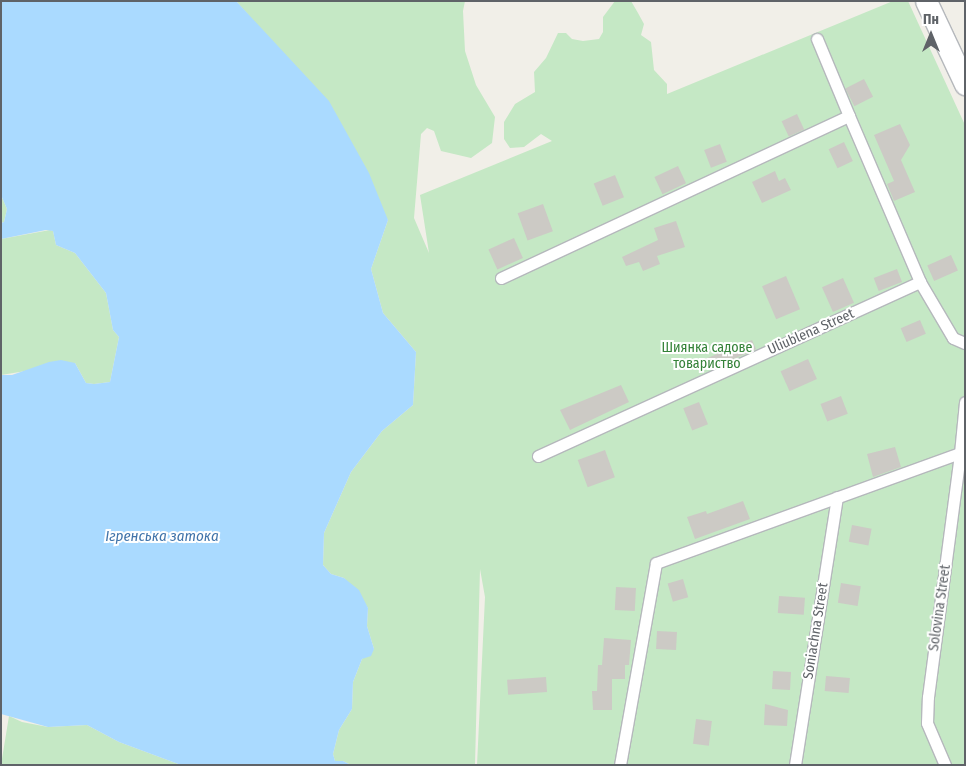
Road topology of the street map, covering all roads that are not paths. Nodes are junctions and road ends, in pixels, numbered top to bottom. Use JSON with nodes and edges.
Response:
{"nodes":[{"id":1,"x":926,"y":1,"type":"edge"},
{"id":2,"x":817,"y":39,"type":"dead end"},
{"id":3,"x":965,"y":84,"type":"edge"},
{"id":4,"x":848,"y":116,"type":"junction"},
{"id":5,"x":501,"y":278,"type":"dead end"},
{"id":6,"x":920,"y":282,"type":"junction"},
{"id":7,"x":965,"y":343,"type":"edge"},
{"id":8,"x":965,"y":402,"type":"edge"},
{"id":9,"x":962,"y":452,"type":"edge"},
{"id":10,"x":538,"y":456,"type":"dead end"},
{"id":11,"x":837,"y":496,"type":"junction"},
{"id":12,"x":620,"y":765,"type":"edge"},
{"id":13,"x":795,"y":765,"type":"edge"},
{"id":14,"x":944,"y":765,"type":"edge"}],
"edges":[{"from":1,"to":3,"type":"street"},
{"from":2,"to":4,"type":"lane"},
{"from":4,"to":5,"type":"lane"},
{"from":4,"to":6,"type":"lane"},
{"from":6,"to":7,"type":"lane"},
{"from":6,"to":10,"type":"lane","name":"Uliublena Street"},
{"from":8,"to":9,"type":"lane","name":"Solovina Street"},
{"from":9,"to":11,"type":"lane"},
{"from":9,"to":14,"type":"lane","name":"Solovina Street"},
{"from":11,"to":12,"type":"lane"},
{"from":11,"to":13,"type":"lane","name":"Soniachna Street"}]}
